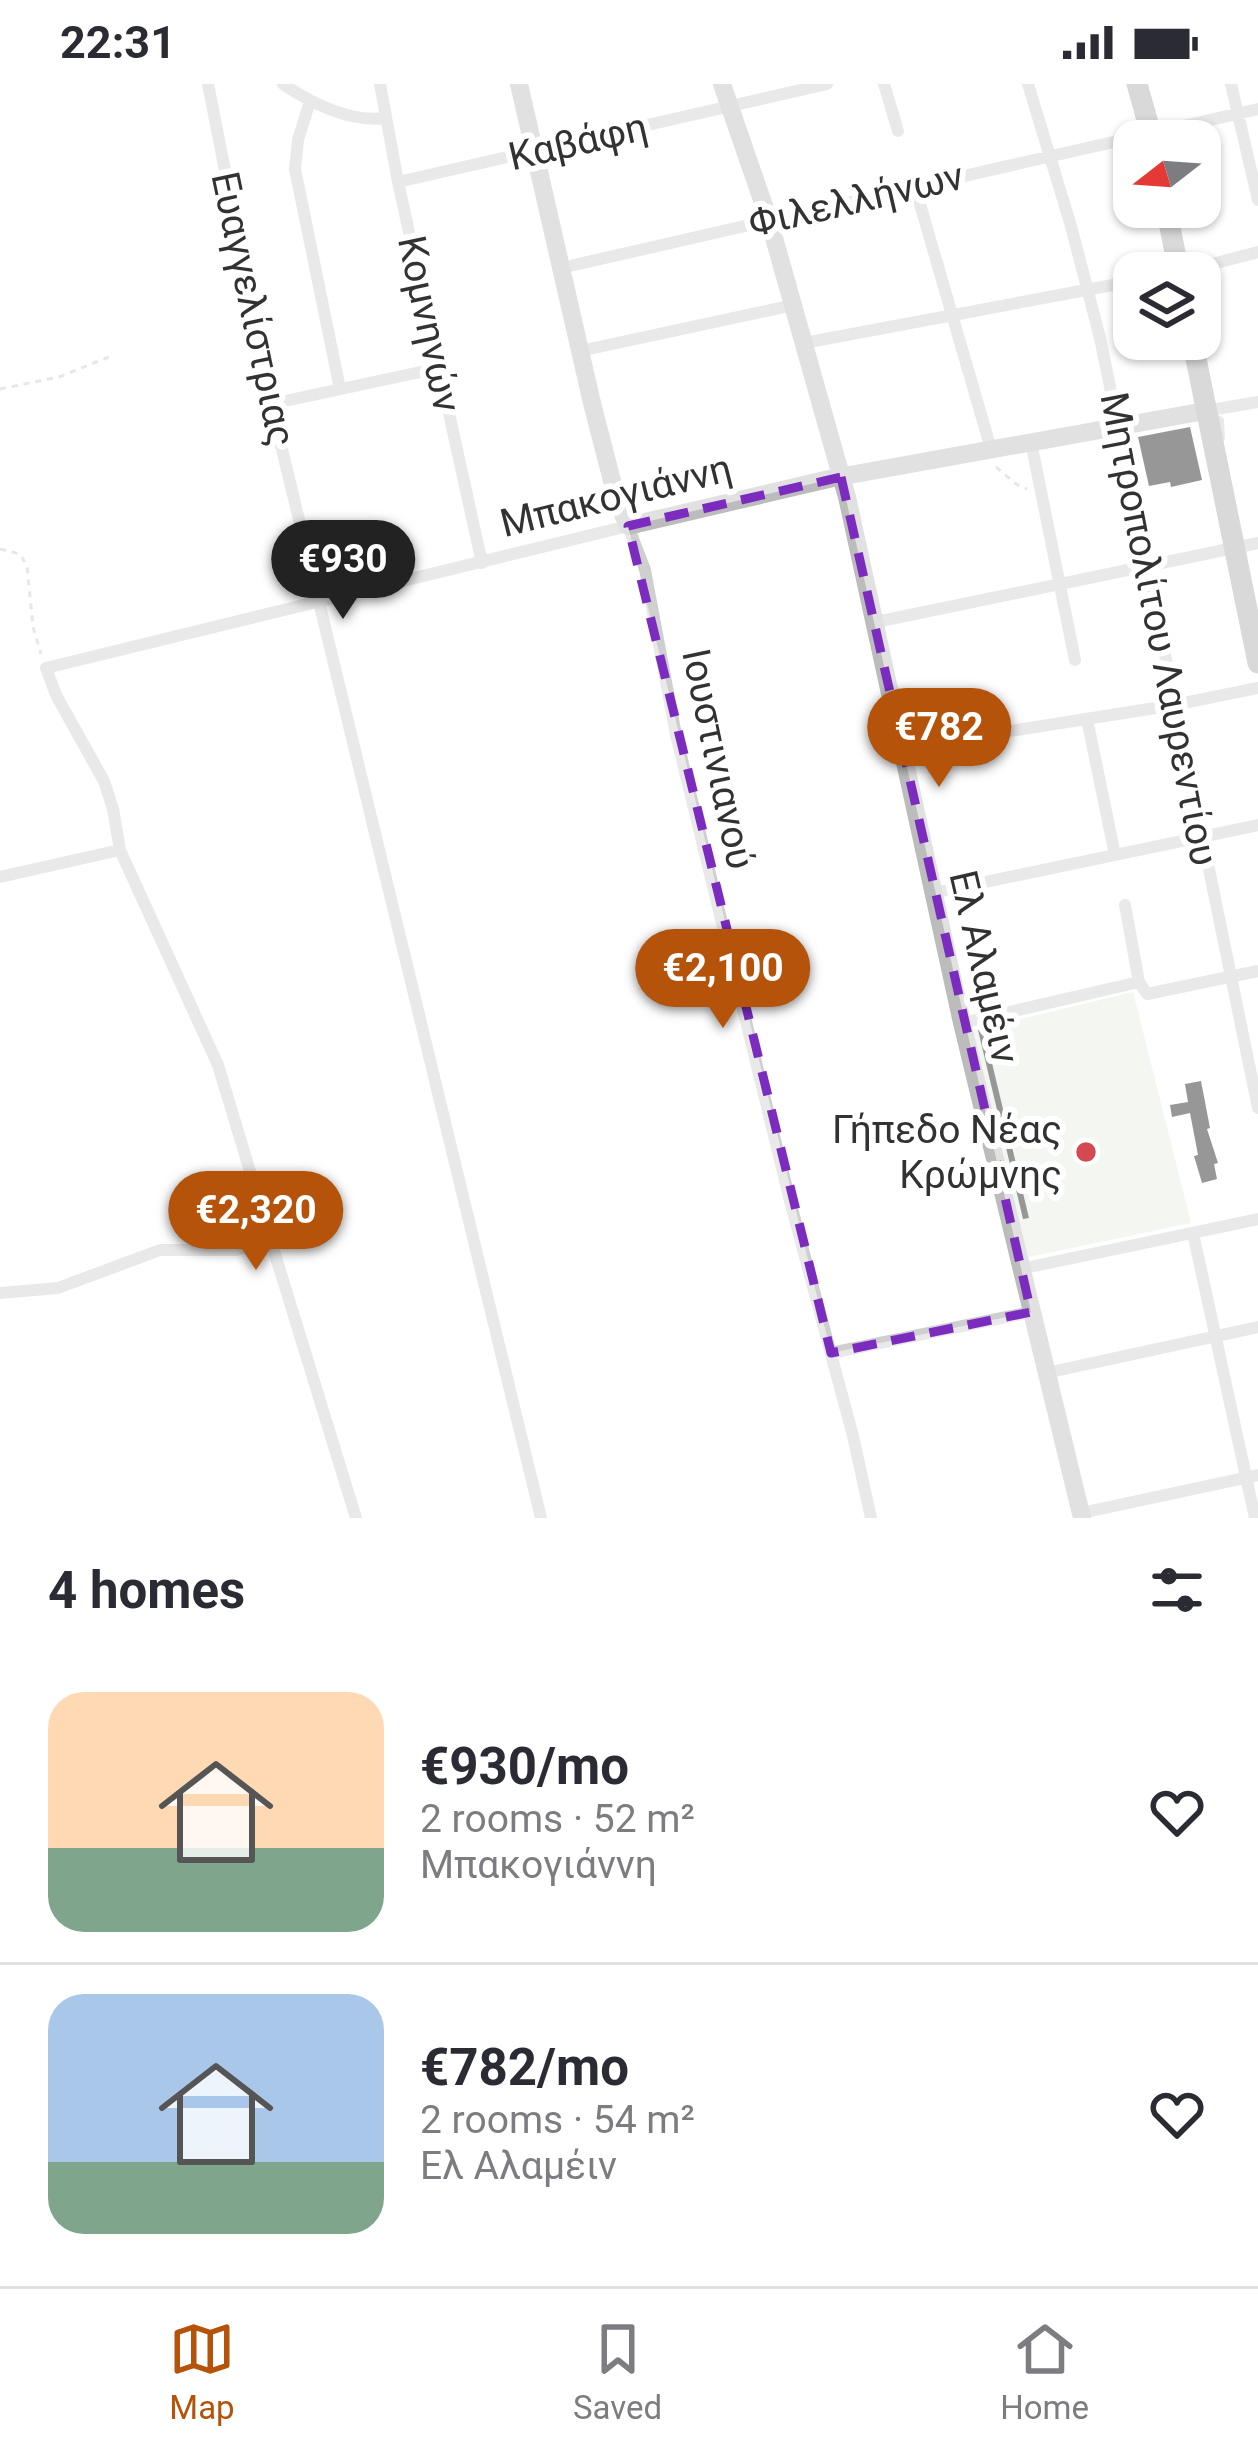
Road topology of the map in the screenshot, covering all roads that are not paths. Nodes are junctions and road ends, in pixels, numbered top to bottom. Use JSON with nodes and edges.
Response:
{"nodes":[{"id":1,"x":208,"y":84,"type":"edge"},
{"id":2,"x":283,"y":84,"type":"edge"},
{"id":3,"x":380,"y":84,"type":"edge"},
{"id":4,"x":520,"y":84,"type":"edge"},
{"id":5,"x":722,"y":84,"type":"edge"},
{"id":6,"x":827,"y":84,"type":"edge"},
{"id":7,"x":884,"y":84,"type":"edge"},
{"id":8,"x":1028,"y":84,"type":"edge"},
{"id":9,"x":1136,"y":84,"type":"edge"},
{"id":10,"x":1232,"y":84,"type":"edge"},
{"id":11,"x":310,"y":100,"type":"junction"},
{"id":12,"x":730,"y":107,"type":"junction"},
{"id":13,"x":1258,"y":109,"type":"edge"},
{"id":14,"x":1240,"y":113,"type":"junction"},
{"id":15,"x":385,"y":118,"type":"junction"},
{"id":16,"x":1147,"y":120,"type":"edge"},
{"id":17,"x":1214,"y":120,"type":"edge"},
{"id":18,"x":898,"y":131,"type":"dead end"},
{"id":19,"x":1113,"y":144,"type":"edge"},
{"id":20,"x":534,"y":153,"type":"junction"},
{"id":21,"x":1050,"y":156,"type":"junction"},
{"id":22,"x":398,"y":182,"type":"junction"},
{"id":23,"x":915,"y":187,"type":"junction"},
{"id":24,"x":1258,"y":200,"type":"edge"},
{"id":25,"x":769,"y":220,"type":"junction"},
{"id":26,"x":1258,"y":252,"type":"edge"},
{"id":27,"x":1221,"y":262,"type":"edge"},
{"id":28,"x":560,"y":268,"type":"junction"},
{"id":29,"x":1113,"y":285,"type":"edge"},
{"id":30,"x":1088,"y":290,"type":"junction"},
{"id":31,"x":794,"y":305,"type":"junction"},
{"id":32,"x":954,"y":315,"type":"junction"},
{"id":33,"x":804,"y":343,"type":"junction"},
{"id":34,"x":580,"y":351,"type":"junction"},
{"id":35,"x":1196,"y":360,"type":"edge"},
{"id":36,"x":439,"y":368,"type":"junction"},
{"id":37,"x":340,"y":389,"type":"junction"},
{"id":38,"x":1258,"y":402,"type":"edge"},
{"id":39,"x":271,"y":404,"type":"junction"},
{"id":40,"x":1205,"y":411,"type":"junction"},
{"id":41,"x":1119,"y":426,"type":"junction"},
{"id":42,"x":1031,"y":442,"type":"junction"},
{"id":43,"x":991,"y":449,"type":"junction"},
{"id":44,"x":842,"y":477,"type":"junction"},
{"id":45,"x":628,"y":526,"type":"junction"},
{"id":46,"x":1258,"y":543,"type":"edge"},
{"id":47,"x":1234,"y":548,"type":"junction"},
{"id":48,"x":482,"y":563,"type":"junction"},
{"id":49,"x":1145,"y":566,"type":"junction"},
{"id":50,"x":1060,"y":584,"type":"junction"},
{"id":51,"x":320,"y":603,"type":"junction"},
{"id":52,"x":876,"y":622,"type":"junction"},
{"id":53,"x":1075,"y":660,"type":"dead end"},
{"id":54,"x":1258,"y":663,"type":"edge"},
{"id":55,"x":1258,"y":688,"type":"edge"},
{"id":56,"x":1174,"y":705,"type":"junction"},
{"id":57,"x":1087,"y":719,"type":"junction"},
{"id":58,"x":903,"y":748,"type":"junction"},
{"id":59,"x":1258,"y":826,"type":"edge"},
{"id":60,"x":1201,"y":837,"type":"junction"},
{"id":61,"x":120,"y":850,"type":"junction"},
{"id":62,"x":1114,"y":855,"type":"junction"},
{"id":63,"x":0,"y":877,"type":"edge"},
{"id":64,"x":933,"y":893,"type":"junction"},
{"id":65,"x":1124,"y":905,"type":"dead end"},
{"id":66,"x":1258,"y":970,"type":"edge"},
{"id":67,"x":1229,"y":977,"type":"junction"},
{"id":68,"x":1143,"y":988,"type":"junction"},
{"id":69,"x":962,"y":1023,"type":"junction"},
{"id":70,"x":1258,"y":1108,"type":"edge"},
{"id":71,"x":1258,"y":1220,"type":"edge"},
{"id":72,"x":1193,"y":1233,"type":"junction"},
{"id":73,"x":271,"y":1241,"type":"junction"},
{"id":74,"x":1020,"y":1269,"type":"junction"},
{"id":75,"x":0,"y":1292,"type":"edge"},
{"id":76,"x":1031,"y":1312,"type":"junction"},
{"id":77,"x":1258,"y":1327,"type":"edge"},
{"id":78,"x":1215,"y":1336,"type":"junction"},
{"id":79,"x":831,"y":1353,"type":"junction"},
{"id":80,"x":1046,"y":1373,"type":"junction"},
{"id":81,"x":1252,"y":1476,"type":"edge"},
{"id":82,"x":1081,"y":1516,"type":"edge"},
{"id":83,"x":356,"y":1518,"type":"edge"},
{"id":84,"x":542,"y":1518,"type":"edge"},
{"id":85,"x":871,"y":1518,"type":"edge"},
{"id":86,"x":1255,"y":1518,"type":"edge"}],
"edges":[{"from":1,"to":39,"type":"street","name":"Ευαγγελίστριας"},
{"from":2,"to":11,"type":"street"},
{"from":3,"to":15,"type":"street","name":"Κομνηνών"},
{"from":4,"to":20,"type":"street","name":"Ιουστινιανού"},
{"from":5,"to":12,"type":"street","name":"Ελ Αλαμέιν"},
{"from":6,"to":12,"type":"street","name":"Καβάφη"},
{"from":7,"to":18,"type":"street"},
{"from":8,"to":21,"type":"street","name":"Μητροπολίτου Λαυρεντίου"},
{"from":9,"to":16,"type":"main road"},
{"from":10,"to":14,"type":"street"},
{"from":11,"to":15,"type":"street"},
{"from":11,"to":37,"type":"street"},
{"from":12,"to":20,"type":"street","name":"Καβάφη"},
{"from":12,"to":25,"type":"street","name":"Ελ Αλαμέιν"},
{"from":13,"to":14,"type":"street","name":"Φιλελλήνων"},
{"from":14,"to":17,"type":"street","name":"Φιλελλήνων"},
{"from":14,"to":24,"type":"street"},
{"from":15,"to":22,"type":"street","name":"Κομνηνών"},
{"from":19,"to":21,"type":"street","name":"Φιλελλήνων"},
{"from":20,"to":22,"type":"street","name":"Καβάφη"},
{"from":20,"to":28,"type":"street","name":"Ιουστινιανού"},
{"from":21,"to":23,"type":"street","name":"Φιλελλήνων"},
{"from":21,"to":30,"type":"street","name":"Μητροπολίτου Λαυρεντίου"},
{"from":22,"to":36,"type":"street","name":"Κομνηνών"},
{"from":23,"to":25,"type":"street","name":"Φιλελλήνων"},
{"from":23,"to":32,"type":"street"},
{"from":25,"to":28,"type":"street","name":"Φιλελλήνων"},
{"from":25,"to":31,"type":"street","name":"Ελ Αλαμέιν"},
{"from":26,"to":27,"type":"street"},
{"from":28,"to":34,"type":"street","name":"Ιουστινιανού"},
{"from":29,"to":30,"type":"street"},
{"from":30,"to":32,"type":"street"},
{"from":30,"to":41,"type":"street","name":"Μητροπολίτου Λαυρεντίου"},
{"from":31,"to":33,"type":"street","name":"Ελ Αλαμέιν"},
{"from":31,"to":34,"type":"street"},
{"from":32,"to":33,"type":"street"},
{"from":32,"to":43,"type":"street"},
{"from":33,"to":44,"type":"street","name":"Ελ Αλαμέιν"},
{"from":34,"to":45,"type":"street","name":"Ιουστινιανού"},
{"from":35,"to":40,"type":"main road"},
{"from":36,"to":37,"type":"street"},
{"from":36,"to":48,"type":"street","name":"Κομνηνών"},
{"from":37,"to":39,"type":"street"},
{"from":38,"to":40,"type":"street"},
{"from":39,"to":51,"type":"street","name":"Ευαγγελίστριας"},
{"from":40,"to":41,"type":"street","name":"Μπακογιάννη"},
{"from":40,"to":47,"type":"main road"},
{"from":41,"to":42,"type":"street","name":"Μπακογιάννη"},
{"from":41,"to":49,"type":"street","name":"Μητροπολίτου Λαυρεντίου"},
{"from":42,"to":43,"type":"street","name":"Μπακογιάννη"},
{"from":42,"to":50,"type":"street"},
{"from":43,"to":44,"type":"street","name":"Μπακογιάννη"},
{"from":44,"to":45,"type":"street","name":"Μπακογιάννη"},
{"from":44,"to":52,"type":"street","name":"Ελ Αλαμέιν"},
{"from":45,"to":48,"type":"street","name":"Μπακογιάννη"},
{"from":45,"to":79,"type":"street","name":"Ιουστινιανού"},
{"from":46,"to":47,"type":"street"},
{"from":47,"to":49,"type":"street"},
{"from":47,"to":54,"type":"main road"},
{"from":48,"to":51,"type":"street","name":"Μπακογιάννη"},
{"from":49,"to":50,"type":"street"},
{"from":49,"to":56,"type":"street","name":"Μητροπολίτου Λαυρεντίου"},
{"from":50,"to":52,"type":"street"},
{"from":50,"to":53,"type":"street"},
{"from":51,"to":61,"type":"street","name":"Μπακογιάννη"},
{"from":51,"to":84,"type":"street","name":"Ευαγγελίστριας"},
{"from":52,"to":58,"type":"street","name":"Ελ Αλαμέιν"},
{"from":55,"to":56,"type":"street"},
{"from":56,"to":57,"type":"street"},
{"from":56,"to":60,"type":"street","name":"Μητροπολίτου Λαυρεντίου"},
{"from":57,"to":58,"type":"street"},
{"from":57,"to":62,"type":"street"},
{"from":58,"to":64,"type":"street","name":"Ελ Αλαμέιν"},
{"from":59,"to":60,"type":"street"},
{"from":60,"to":62,"type":"street"},
{"from":60,"to":67,"type":"street","name":"Μητροπολίτου Λαυρεντίου"},
{"from":61,"to":63,"type":"street"},
{"from":61,"to":73,"type":"street"},
{"from":62,"to":64,"type":"street"},
{"from":64,"to":69,"type":"street","name":"Ελ Αλαμέιν"},
{"from":65,"to":68,"type":"street"},
{"from":66,"to":67,"type":"street"},
{"from":67,"to":68,"type":"street"},
{"from":67,"to":70,"type":"street","name":"Μητροπολίτου Λαυρεντίου"},
{"from":68,"to":69,"type":"street"},
{"from":69,"to":74,"type":"street","name":"Ελ Αλαμέιν"},
{"from":71,"to":72,"type":"street"},
{"from":72,"to":74,"type":"street"},
{"from":72,"to":78,"type":"street"},
{"from":73,"to":75,"type":"street"},
{"from":73,"to":83,"type":"street"},
{"from":74,"to":76,"type":"street","name":"Ελ Αλαμέιν"},
{"from":76,"to":79,"type":"street"},
{"from":76,"to":80,"type":"street","name":"Ελ Αλαμέιν"},
{"from":77,"to":78,"type":"street"},
{"from":78,"to":80,"type":"street"},
{"from":78,"to":81,"type":"street"},
{"from":79,"to":85,"type":"street","name":"Ιουστινιανού"},
{"from":80,"to":82,"type":"street","name":"Ελ Αλαμέιν"},
{"from":81,"to":82,"type":"street"},
{"from":81,"to":86,"type":"street"}]}
